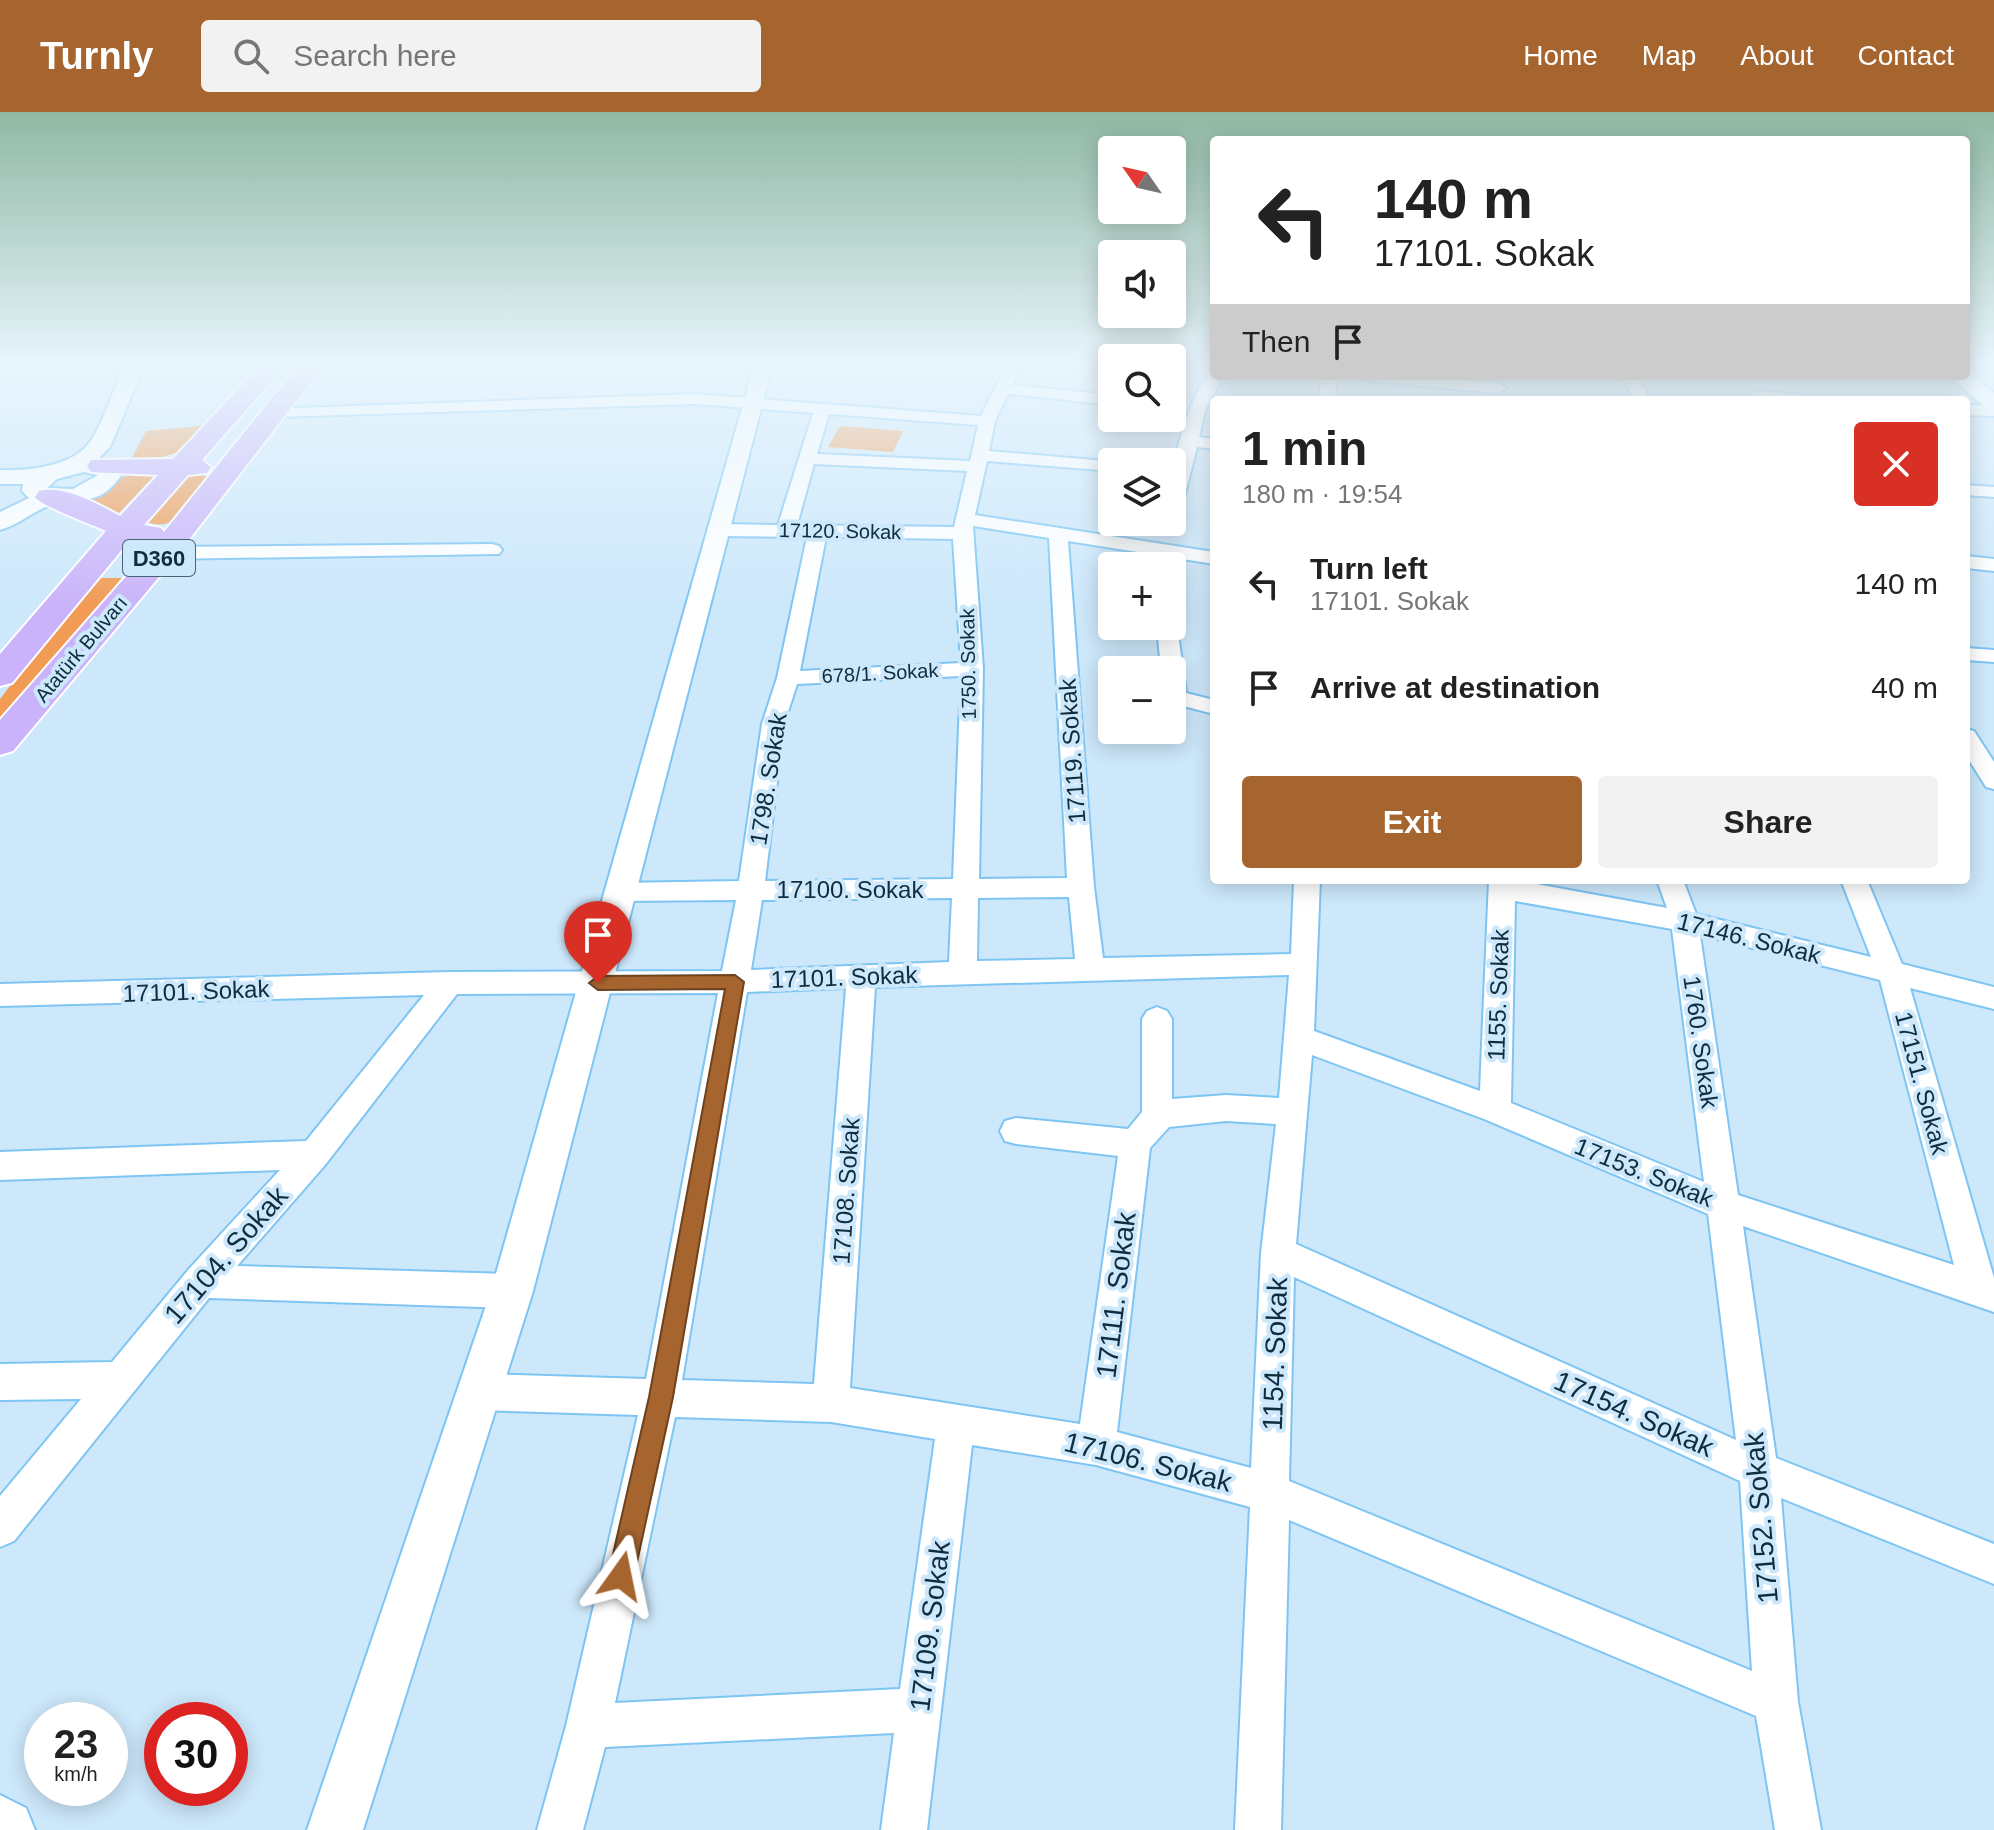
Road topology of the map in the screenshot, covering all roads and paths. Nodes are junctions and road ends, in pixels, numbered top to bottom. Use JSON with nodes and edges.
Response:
{"nodes":[{"id":1,"x":99,"y":446,"type":"edge"},
{"id":2,"x":110,"y":446,"type":"edge"},
{"id":3,"x":199,"y":446,"type":"edge"},
{"id":4,"x":248,"y":446,"type":"edge"},
{"id":5,"x":740,"y":446,"type":"edge"},
{"id":6,"x":810,"y":446,"type":"edge"},
{"id":7,"x":981,"y":446,"type":"edge"},
{"id":8,"x":806,"y":459,"type":"junction"},
{"id":9,"x":978,"y":460,"type":"junction"},
{"id":10,"x":1098,"y":465,"type":"edge"},
{"id":11,"x":101,"y":466,"type":"junction"},
{"id":12,"x":180,"y":467,"type":"junction"},
{"id":13,"x":62,"y":469,"type":"junction"},
{"id":14,"x":227,"y":473,"type":"junction"},
{"id":15,"x":0,"y":479,"type":"edge"},
{"id":16,"x":1970,"y":490,"type":"edge"},
{"id":17,"x":1994,"y":492,"type":"edge"},
{"id":18,"x":44,"y":496,"type":"junction"},
{"id":19,"x":0,"y":522,"type":"edge"},
{"id":20,"x":187,"y":523,"type":"junction"},
{"id":21,"x":963,"y":526,"type":"junction"},
{"id":22,"x":124,"y":528,"type":"junction"},
{"id":23,"x":718,"y":530,"type":"junction"},
{"id":24,"x":786,"y":530,"type":"junction"},
{"id":25,"x":818,"y":531,"type":"junction"},
{"id":26,"x":1058,"y":532,"type":"junction"},
{"id":27,"x":492,"y":550,"type":"dead end"},
{"id":28,"x":1142,"y":552,"type":"edge"},
{"id":29,"x":163,"y":553,"type":"junction"},
{"id":30,"x":1186,"y":557,"type":"edge"},
{"id":31,"x":1210,"y":558,"type":"edge"},
{"id":32,"x":1970,"y":562,"type":"edge"},
{"id":33,"x":1994,"y":565,"type":"edge"},
{"id":34,"x":1169,"y":640,"type":"edge"},
{"id":35,"x":1970,"y":654,"type":"edge"},
{"id":36,"x":1994,"y":656,"type":"edge"},
{"id":37,"x":972,"y":669,"type":"junction"},
{"id":38,"x":0,"y":676,"type":"edge"},
{"id":39,"x":788,"y":678,"type":"junction"},
{"id":40,"x":1210,"y":706,"type":"edge"},
{"id":41,"x":1970,"y":742,"type":"edge"},
{"id":42,"x":0,"y":743,"type":"edge"},
{"id":43,"x":1994,"y":781,"type":"edge"},
{"id":44,"x":1307,"y":884,"type":"edge"},
{"id":45,"x":1502,"y":884,"type":"edge"},
{"id":46,"x":1671,"y":884,"type":"edge"},
{"id":47,"x":1856,"y":884,"type":"edge"},
{"id":48,"x":1081,"y":887,"type":"junction"},
{"id":49,"x":751,"y":889,"type":"junction"},
{"id":50,"x":965,"y":890,"type":"junction"},
{"id":51,"x":619,"y":892,"type":"junction"},
{"id":52,"x":1685,"y":921,"type":"junction"},
{"id":53,"x":1304,"y":964,"type":"junction"},
{"id":54,"x":1090,"y":970,"type":"junction"},
{"id":55,"x":963,"y":972,"type":"junction"},
{"id":56,"x":1892,"y":974,"type":"junction"},
{"id":57,"x":861,"y":978,"type":"junction"},
{"id":58,"x":735,"y":982,"type":"junction"},
{"id":59,"x":449,"y":983,"type":"junction"},
{"id":60,"x":598,"y":983,"type":"junction"},
{"id":61,"x":0,"y":995,"type":"edge"},
{"id":62,"x":1994,"y":998,"type":"edge"},
{"id":63,"x":1157,"y":1019,"type":"dead end"},
{"id":64,"x":1297,"y":1037,"type":"junction"},
{"id":65,"x":1495,"y":1110,"type":"junction"},
{"id":66,"x":1293,"y":1113,"type":"junction"},
{"id":67,"x":1157,"y":1117,"type":"junction"},
{"id":68,"x":1016,"y":1131,"type":"dead end"},
{"id":69,"x":1135,"y":1144,"type":"junction"},
{"id":70,"x":314,"y":1155,"type":"junction"},
{"id":71,"x":0,"y":1166,"type":"edge"},
{"id":72,"x":1724,"y":1205,"type":"junction"},
{"id":73,"x":1278,"y":1253,"type":"junction"},
{"id":74,"x":201,"y":1281,"type":"junction"},
{"id":75,"x":512,"y":1291,"type":"junction"},
{"id":76,"x":1986,"y":1293,"type":"edge"},
{"id":77,"x":120,"y":1380,"type":"junction"},
{"id":78,"x":0,"y":1382,"type":"edge"},
{"id":79,"x":480,"y":1392,"type":"junction"},
{"id":80,"x":661,"y":1397,"type":"junction"},
{"id":81,"x":831,"y":1403,"type":"junction"},
{"id":82,"x":956,"y":1422,"type":"junction"},
{"id":83,"x":1096,"y":1446,"type":"junction"},
{"id":84,"x":1759,"y":1470,"type":"junction"},
{"id":85,"x":1271,"y":1493,"type":"junction"},
{"id":86,"x":0,"y":1527,"type":"edge"},
{"id":87,"x":1994,"y":1564,"type":"edge"},
{"id":88,"x":1776,"y":1702,"type":"junction"},
{"id":89,"x":919,"y":1710,"type":"junction"},
{"id":90,"x":588,"y":1726,"type":"junction"},
{"id":91,"x":335,"y":1830,"type":"edge"},
{"id":92,"x":560,"y":1830,"type":"edge"},
{"id":93,"x":904,"y":1830,"type":"edge"},
{"id":94,"x":1258,"y":1830,"type":"edge"},
{"id":95,"x":1798,"y":1830,"type":"edge"}],
"edges":[{"from":1,"to":13,"type":"main road"},
{"from":2,"to":11,"type":"main road"},
{"from":3,"to":12,"type":"highway","name":"Atatürk Bulvarı","number":"D360"},
{"from":4,"to":14,"type":"highway","name":"Atatürk Bulvarı","number":"D360"},
{"from":5,"to":23,"type":"street"},
{"from":6,"to":8,"type":"street"},
{"from":7,"to":9,"type":"street","name":"1750. Sokak"},
{"from":8,"to":9,"type":"street"},
{"from":8,"to":24,"type":"street"},
{"from":9,"to":10,"type":"street"},
{"from":9,"to":21,"type":"street","name":"1750. Sokak"},
{"from":11,"to":12,"type":"highway"},
{"from":11,"to":13,"type":"main road"},
{"from":11,"to":18,"type":"main road"},
{"from":12,"to":14,"type":"highway"},
{"from":12,"to":22,"type":"highway","name":"Atatürk Bulvarı","number":"D360"},
{"from":13,"to":15,"type":"main road"},
{"from":13,"to":18,"type":"main road"},
{"from":14,"to":20,"type":"highway","name":"Atatürk Bulvarı","number":"D360"},
{"from":15,"to":18,"type":"main road"},
{"from":16,"to":17,"type":"street"},
{"from":18,"to":19,"type":"main road"},
{"from":18,"to":22,"type":"highway"},
{"from":20,"to":22,"type":"highway"},
{"from":20,"to":29,"type":"highway","name":"Atatürk Bulvarı","number":"D360"},
{"from":21,"to":25,"type":"street","name":"17120. Sokak"},
{"from":21,"to":26,"type":"street","name":"17120. Sokak"},
{"from":21,"to":37,"type":"street","name":"1750. Sokak"},
{"from":22,"to":38,"type":"highway","name":"Atatürk Bulvarı","number":"D360"},
{"from":23,"to":24,"type":"street","name":"17120. Sokak"},
{"from":23,"to":51,"type":"street"},
{"from":24,"to":25,"type":"street","name":"17120. Sokak"},
{"from":25,"to":39,"type":"street","name":"1798. Sokak"},
{"from":26,"to":28,"type":"street","name":"17120. Sokak"},
{"from":26,"to":48,"type":"street","name":"17119. Sokak"},
{"from":27,"to":29,"type":"street"},
{"from":29,"to":42,"type":"highway","name":"Atatürk Bulvarı","number":"D360"},
{"from":30,"to":31,"type":"street","name":"17120. Sokak"},
{"from":32,"to":33,"type":"street"},
{"from":34,"to":40,"type":"street"},
{"from":35,"to":36,"type":"street"},
{"from":37,"to":39,"type":"street","name":"678/1. Sokak"},
{"from":37,"to":50,"type":"street","name":"1750. Sokak"},
{"from":39,"to":49,"type":"street","name":"1798. Sokak"},
{"from":41,"to":43,"type":"street"},
{"from":44,"to":53,"type":"street","name":"1154. Sokak"},
{"from":45,"to":52,"type":"street","name":"17146. Sokak"},
{"from":45,"to":65,"type":"street","name":"1155. Sokak"},
{"from":46,"to":52,"type":"street","name":"1760. Sokak"},
{"from":47,"to":56,"type":"street","name":"17151. Sokak"},
{"from":48,"to":50,"type":"street","name":"17100. Sokak"},
{"from":48,"to":54,"type":"street","name":"17119. Sokak"},
{"from":49,"to":50,"type":"street","name":"17100. Sokak"},
{"from":49,"to":51,"type":"street","name":"17100. Sokak"},
{"from":49,"to":58,"type":"street","name":"1798. Sokak"},
{"from":50,"to":55,"type":"street","name":"1750. Sokak"},
{"from":51,"to":60,"type":"street"},
{"from":52,"to":56,"type":"street","name":"17146. Sokak"},
{"from":52,"to":72,"type":"street","name":"1760. Sokak"},
{"from":53,"to":54,"type":"street","name":"17101. Sokak"},
{"from":53,"to":64,"type":"street","name":"1154. Sokak"},
{"from":54,"to":55,"type":"street","name":"17101. Sokak"},
{"from":55,"to":57,"type":"street","name":"17101. Sokak"},
{"from":56,"to":62,"type":"street","name":"17146. Sokak"},
{"from":56,"to":76,"type":"street","name":"17151. Sokak"},
{"from":57,"to":58,"type":"street","name":"17101. Sokak"},
{"from":57,"to":81,"type":"street","name":"17108. Sokak"},
{"from":58,"to":60,"type":"street","name":"17101. Sokak"},
{"from":58,"to":80,"type":"street","name":"1798. Sokak"},
{"from":59,"to":60,"type":"street","name":"17101. Sokak"},
{"from":59,"to":61,"type":"street","name":"17101. Sokak"},
{"from":59,"to":70,"type":"street","name":"17104. Sokak"},
{"from":60,"to":75,"type":"street"},
{"from":63,"to":67,"type":"street"},
{"from":64,"to":65,"type":"street","name":"17153. Sokak"},
{"from":64,"to":66,"type":"street","name":"1154. Sokak"},
{"from":65,"to":72,"type":"street","name":"17153. Sokak"},
{"from":66,"to":67,"type":"street"},
{"from":66,"to":73,"type":"street","name":"1154. Sokak"},
{"from":67,"to":69,"type":"street"},
{"from":68,"to":69,"type":"street"},
{"from":69,"to":83,"type":"street","name":"17111. Sokak"},
{"from":70,"to":71,"type":"street"},
{"from":70,"to":74,"type":"street","name":"17104. Sokak"},
{"from":72,"to":76,"type":"street","name":"17153. Sokak"},
{"from":72,"to":84,"type":"street","name":"17152. Sokak"},
{"from":73,"to":84,"type":"street","name":"17154. Sokak"},
{"from":73,"to":85,"type":"street","name":"1154. Sokak"},
{"from":74,"to":75,"type":"street"},
{"from":74,"to":77,"type":"street","name":"17104. Sokak"},
{"from":75,"to":79,"type":"street"},
{"from":77,"to":78,"type":"street"},
{"from":77,"to":86,"type":"street","name":"17104. Sokak"},
{"from":79,"to":80,"type":"street","name":"17106. Sokak"},
{"from":79,"to":91,"type":"street"},
{"from":80,"to":81,"type":"street","name":"17106. Sokak"},
{"from":80,"to":90,"type":"street","name":"1798. Sokak"},
{"from":81,"to":82,"type":"street","name":"17106. Sokak"},
{"from":82,"to":83,"type":"street","name":"17106. Sokak"},
{"from":82,"to":89,"type":"street","name":"17109. Sokak"},
{"from":83,"to":85,"type":"street","name":"17106. Sokak"},
{"from":84,"to":87,"type":"street","name":"17154. Sokak"},
{"from":84,"to":88,"type":"street","name":"17152. Sokak"},
{"from":85,"to":88,"type":"street","name":"17106. Sokak"},
{"from":85,"to":94,"type":"street","name":"1154. Sokak"},
{"from":88,"to":95,"type":"street","name":"17152. Sokak"},
{"from":89,"to":90,"type":"street"},
{"from":89,"to":93,"type":"street","name":"17109. Sokak"},
{"from":90,"to":92,"type":"street","name":"1798. Sokak"}]}
